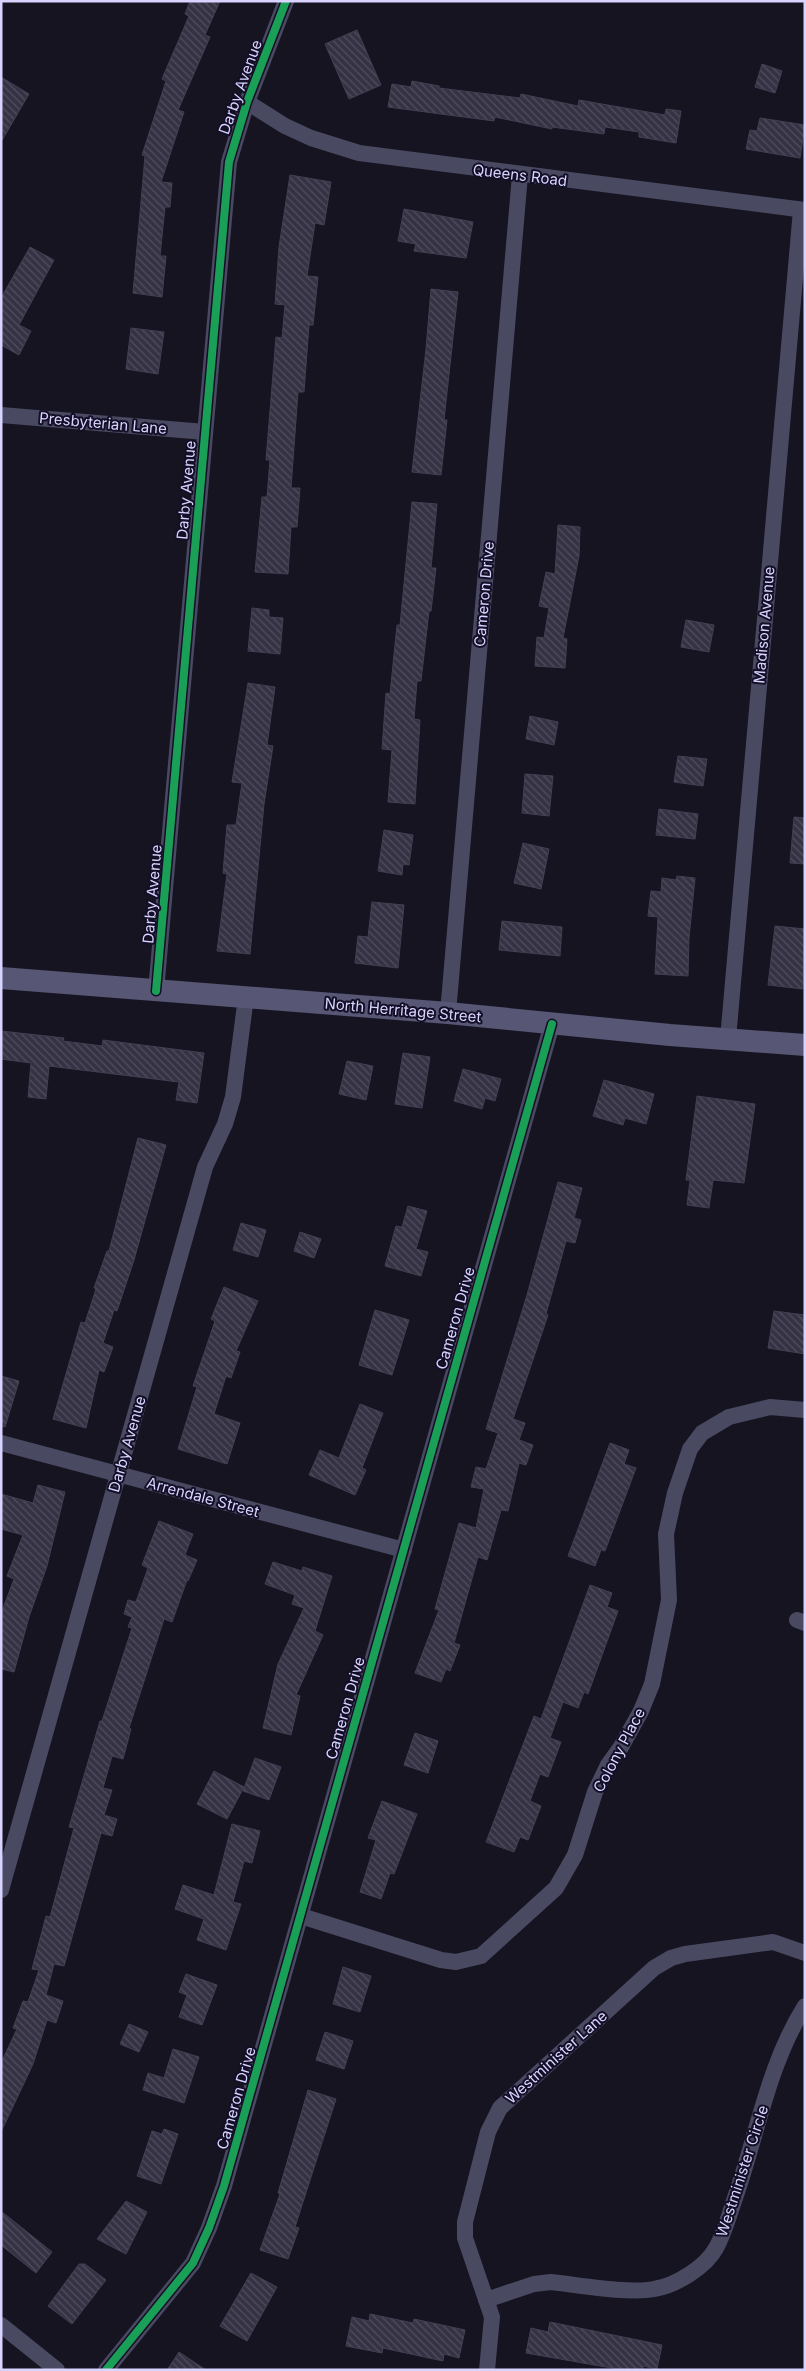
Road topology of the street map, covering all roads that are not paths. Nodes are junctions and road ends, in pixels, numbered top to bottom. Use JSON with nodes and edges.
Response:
{"nodes":[{"id":1,"x":286,"y":1,"type":"edge"},
{"id":2,"x":247,"y":102,"type":"junction"},
{"id":3,"x":520,"y":174,"type":"junction"},
{"id":4,"x":803,"y":210,"type":"edge"},
{"id":5,"x":1,"y":415,"type":"edge"},
{"id":6,"x":204,"y":432,"type":"junction"},
{"id":7,"x":1,"y":978,"type":"edge"},
{"id":8,"x":156,"y":991,"type":"junction"},
{"id":9,"x":246,"y":997,"type":"junction"},
{"id":10,"x":448,"y":1013,"type":"junction"},
{"id":11,"x":552,"y":1024,"type":"junction"},
{"id":12,"x":728,"y":1039,"type":"junction"},
{"id":13,"x":805,"y":1044,"type":"edge"},
{"id":14,"x":805,"y":1410,"type":"edge"},
{"id":15,"x":1,"y":1442,"type":"edge"},
{"id":16,"x":119,"y":1474,"type":"junction"},
{"id":17,"x":404,"y":1550,"type":"junction"},
{"id":18,"x":1,"y":1890,"type":"edge"},
{"id":19,"x":301,"y":1916,"type":"junction"},
{"id":20,"x":805,"y":1953,"type":"edge"},
{"id":21,"x":805,"y":2006,"type":"edge"},
{"id":22,"x":486,"y":2300,"type":"junction"},
{"id":23,"x":1,"y":2325,"type":"edge"},
{"id":24,"x":57,"y":2370,"type":"edge"},
{"id":25,"x":106,"y":2370,"type":"edge"},
{"id":26,"x":487,"y":2370,"type":"edge"}],
"edges":[{"from":1,"to":2,"type":"street","name":"Darby Avenue"},
{"from":2,"to":3,"type":"street","name":"Queens Road"},
{"from":2,"to":6,"type":"street","name":"Darby Avenue"},
{"from":3,"to":4,"type":"street","name":"Queens Road"},
{"from":3,"to":10,"type":"street","name":"Cameron Drive"},
{"from":4,"to":12,"type":"street","name":"Madison Avenue"},
{"from":5,"to":6,"type":"street","name":"Presbyterian Lane"},
{"from":6,"to":8,"type":"street","name":"Darby Avenue"},
{"from":7,"to":8,"type":"street","name":"North Herritage Street"},
{"from":8,"to":9,"type":"street","name":"North Herritage Street"},
{"from":9,"to":10,"type":"street","name":"North Herritage Street"},
{"from":9,"to":16,"type":"street","name":"Darby Avenue"},
{"from":10,"to":11,"type":"street","name":"North Herritage Street"},
{"from":11,"to":12,"type":"street","name":"North Herritage Street"},
{"from":11,"to":17,"type":"street","name":"Cameron Drive"},
{"from":12,"to":13,"type":"street","name":"North Herritage Street"},
{"from":14,"to":19,"type":"street","name":"Colony Place"},
{"from":15,"to":16,"type":"street","name":"Arrendale Street"},
{"from":16,"to":17,"type":"street","name":"Arrendale Street"},
{"from":16,"to":18,"type":"street","name":"Darby Avenue"},
{"from":17,"to":19,"type":"street","name":"Cameron Drive"},
{"from":19,"to":25,"type":"street","name":"Cameron Drive"},
{"from":20,"to":22,"type":"street","name":"Westminister Lane"},
{"from":21,"to":22,"type":"street","name":"Westminister Circle"},
{"from":22,"to":26,"type":"street","name":"Westminister Lane"},
{"from":23,"to":24,"type":"street"}]}
